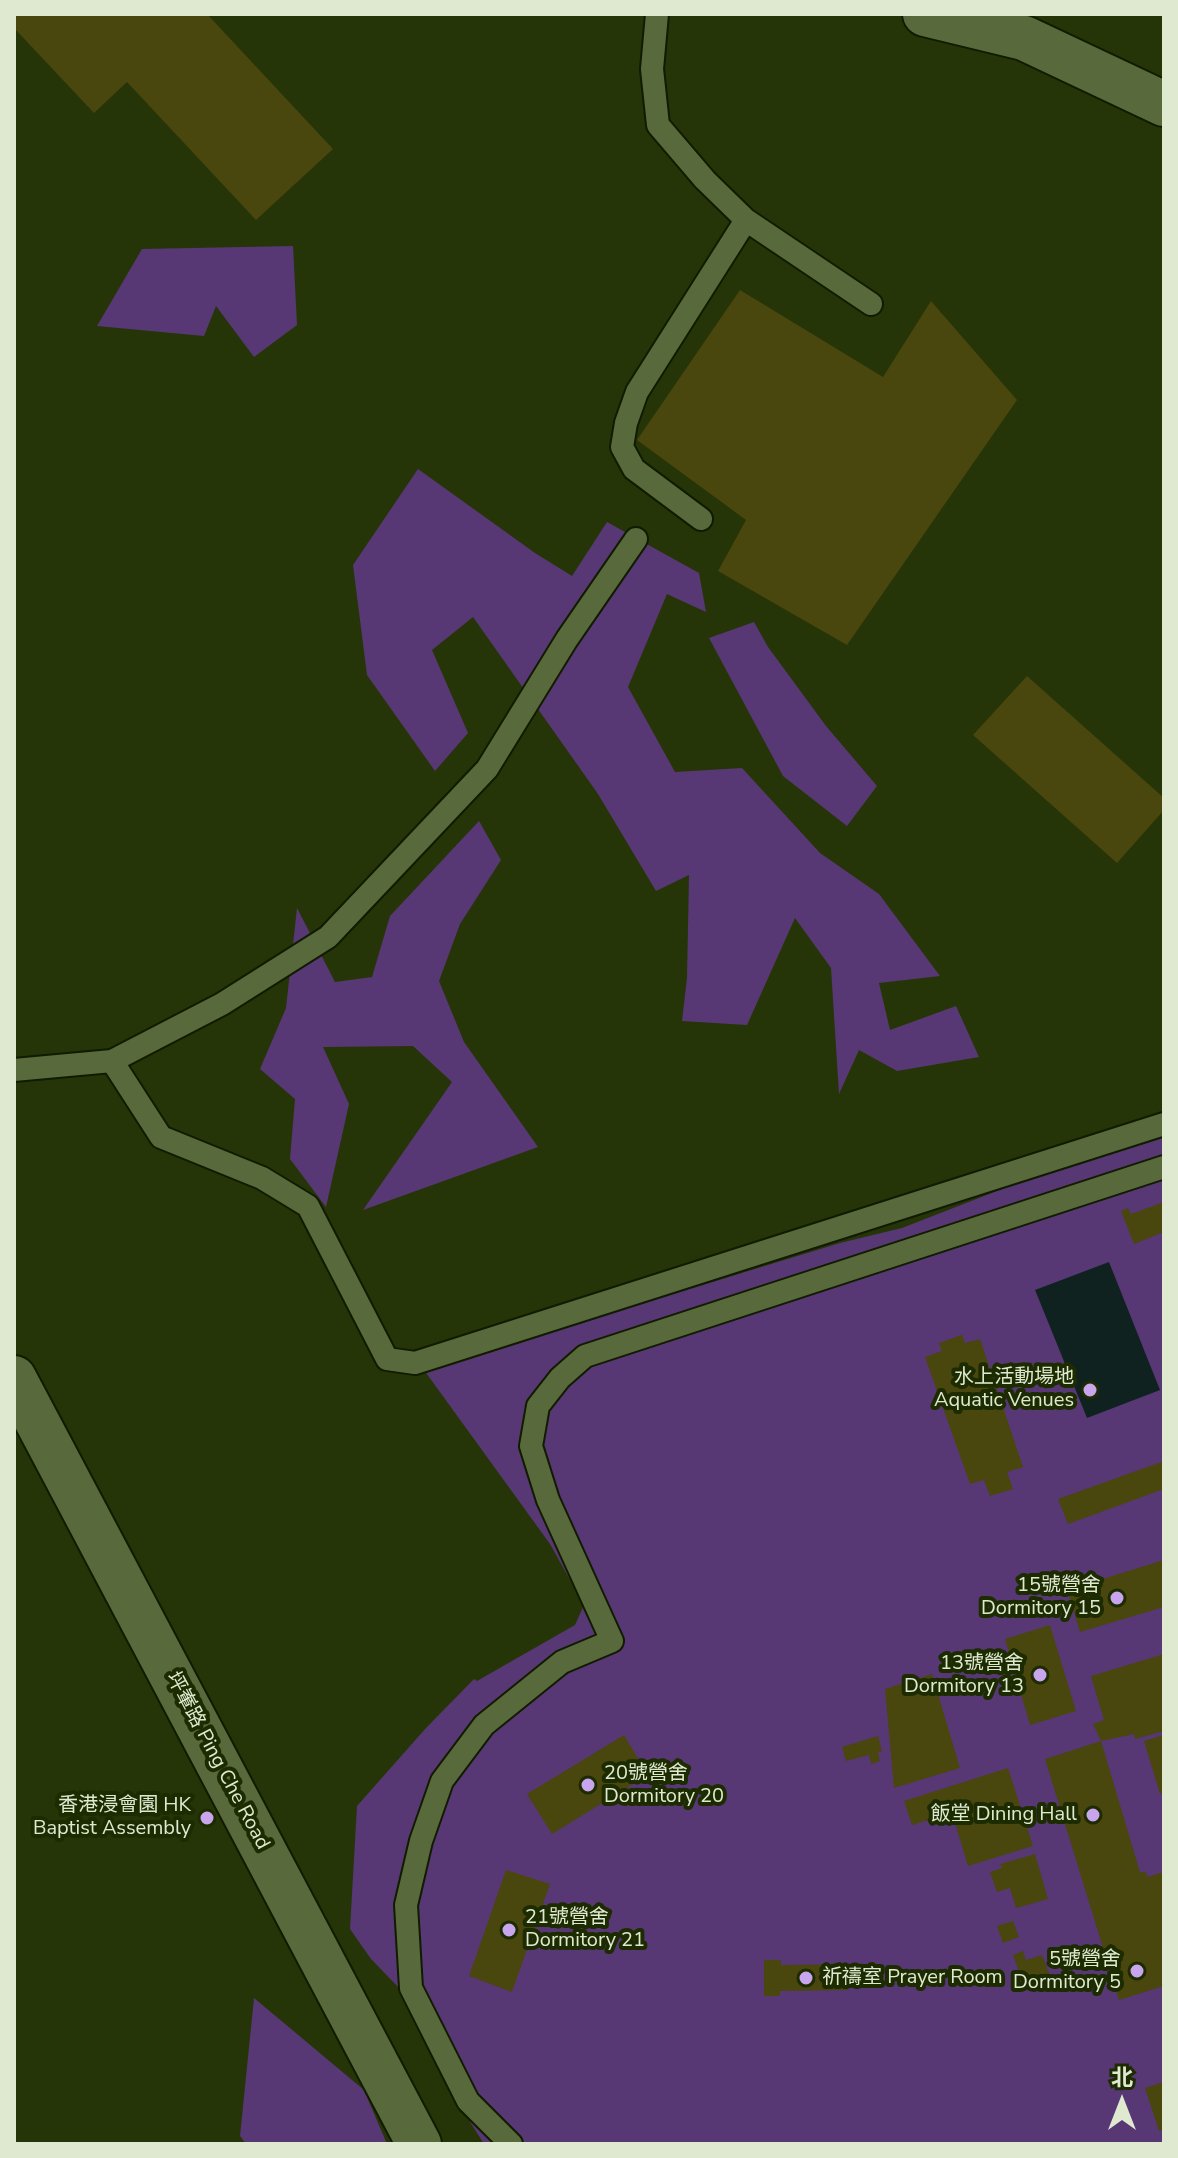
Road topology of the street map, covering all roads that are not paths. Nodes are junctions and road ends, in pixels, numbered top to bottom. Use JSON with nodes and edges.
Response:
{"nodes":[{"id":1,"x":657,"y":14,"type":"edge"},
{"id":2,"x":925,"y":14,"type":"edge"},
{"id":3,"x":1164,"y":104,"type":"edge"},
{"id":4,"x":746,"y":220,"type":"junction"},
{"id":5,"x":871,"y":304,"type":"dead end"},
{"id":6,"x":701,"y":519,"type":"dead end"},
{"id":7,"x":636,"y":539,"type":"dead end"},
{"id":8,"x":112,"y":1061,"type":"junction"},
{"id":9,"x":14,"y":1070,"type":"edge"},
{"id":10,"x":1164,"y":1124,"type":"edge"},
{"id":11,"x":1164,"y":1167,"type":"edge"},
{"id":12,"x":14,"y":1378,"type":"edge"},
{"id":13,"x":419,"y":2144,"type":"edge"},
{"id":14,"x":511,"y":2144,"type":"edge"}],
"edges":[{"from":1,"to":4,"type":"lane"},
{"from":2,"to":3,"type":"street"},
{"from":4,"to":5,"type":"lane"},
{"from":4,"to":6,"type":"lane"},
{"from":7,"to":8,"type":"lane"},
{"from":8,"to":9,"type":"lane"},
{"from":8,"to":10,"type":"lane"},
{"from":11,"to":14,"type":"lane"},
{"from":12,"to":13,"type":"street","name":"坪輋路 Ping Che Road"}]}
